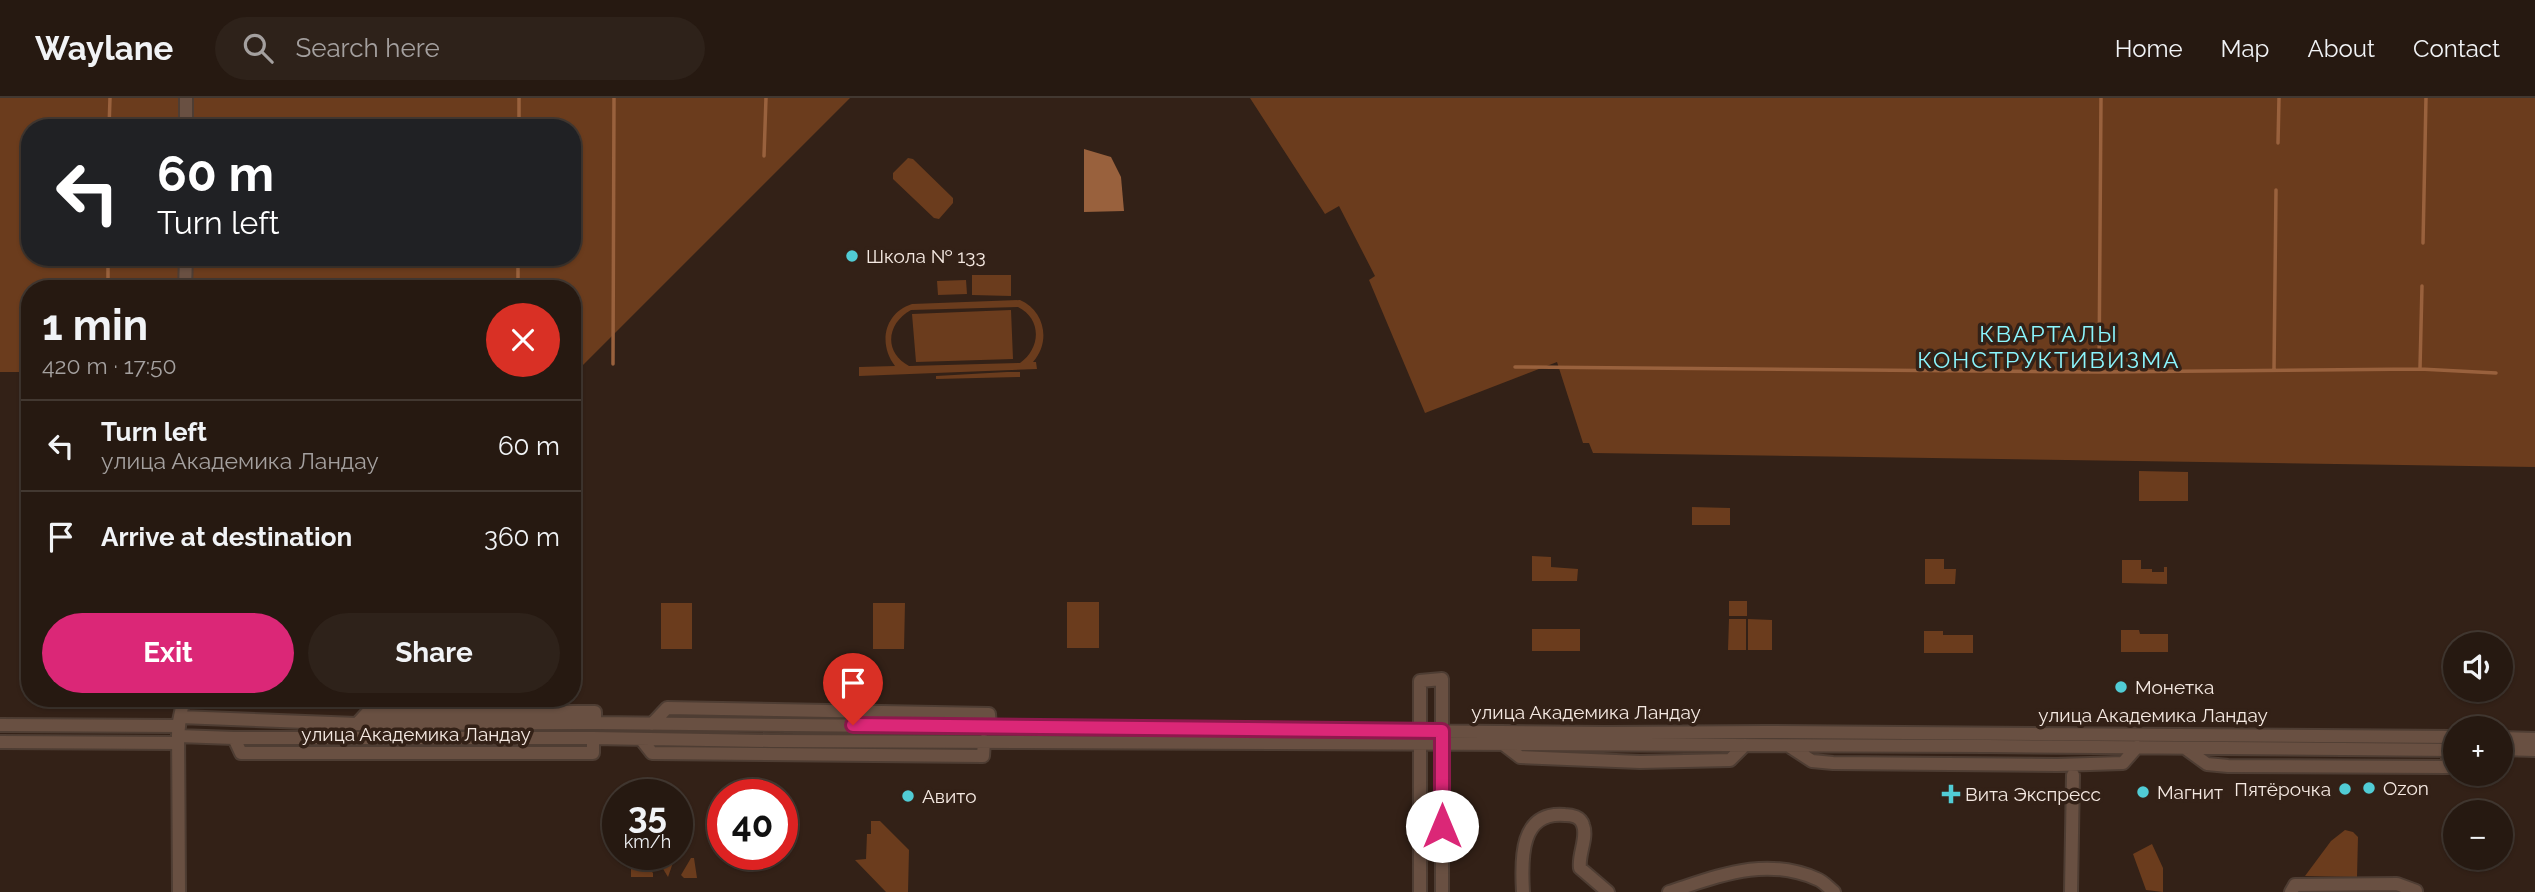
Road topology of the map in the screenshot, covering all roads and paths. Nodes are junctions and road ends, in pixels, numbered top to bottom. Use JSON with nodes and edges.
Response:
{"nodes":[{"id":1,"x":186,"y":98,"type":"edge"},
{"id":2,"x":186,"y":119,"type":"edge"},
{"id":3,"x":182,"y":707,"type":"edge"},
{"id":4,"x":595,"y":718,"type":"junction"},
{"id":5,"x":0,"y":724,"type":"edge"},
{"id":6,"x":357,"y":724,"type":"junction"},
{"id":7,"x":178,"y":731,"type":"junction"},
{"id":8,"x":1420,"y":737,"type":"junction"},
{"id":9,"x":1442,"y":737,"type":"junction"},
{"id":10,"x":2443,"y":737,"type":"edge"},
{"id":11,"x":2513,"y":738,"type":"edge"},
{"id":12,"x":641,"y":739,"type":"junction"},
{"id":13,"x":2535,"y":739,"type":"edge"},
{"id":14,"x":984,"y":741,"type":"junction"},
{"id":15,"x":0,"y":742,"type":"edge"},
{"id":16,"x":1789,"y":746,"type":"junction"},
{"id":17,"x":2137,"y":747,"type":"junction"},
{"id":18,"x":2185,"y":747,"type":"junction"},
{"id":19,"x":2443,"y":750,"type":"edge"},
{"id":20,"x":2513,"y":750,"type":"edge"},
{"id":21,"x":2535,"y":751,"type":"edge"},
{"id":22,"x":2443,"y":767,"type":"edge"},
{"id":23,"x":2073,"y":775,"type":"dead end"},
{"id":24,"x":179,"y":892,"type":"edge"},
{"id":25,"x":1420,"y":892,"type":"edge"},
{"id":26,"x":1442,"y":892,"type":"edge"},
{"id":27,"x":1523,"y":892,"type":"edge"},
{"id":28,"x":1608,"y":892,"type":"edge"},
{"id":29,"x":1669,"y":892,"type":"edge"},
{"id":30,"x":1834,"y":892,"type":"edge"},
{"id":31,"x":2071,"y":892,"type":"edge"},
{"id":32,"x":2291,"y":892,"type":"edge"},
{"id":33,"x":2419,"y":892,"type":"edge"}],
"edges":[{"from":1,"to":2,"type":"street"},
{"from":3,"to":7,"type":"street"},
{"from":4,"to":6,"type":"street","name":"улица Академика Ландау"},
{"from":4,"to":6,"type":"street"},
{"from":4,"to":8,"type":"street","name":"улица Академика Ландау"},
{"from":5,"to":7,"type":"street","name":"улица Академика Ландау"},
{"from":6,"to":7,"type":"street","name":"улица Академика Ландау"},
{"from":7,"to":12,"type":"street","name":"улица Академика Ландау"},
{"from":7,"to":15,"type":"street","name":"улица Академика Ландау"},
{"from":7,"to":24,"type":"street"},
{"from":8,"to":9,"type":"street","name":"улица Академика Ландау"},
{"from":8,"to":9,"type":"street"},
{"from":8,"to":14,"type":"street","name":"улица Академика Ландау"},
{"from":8,"to":25,"type":"street"},
{"from":9,"to":10,"type":"street","name":"улица Академика Ландау"},
{"from":9,"to":16,"type":"street","name":"улица Академика Ландау"},
{"from":9,"to":26,"type":"street"},
{"from":11,"to":13,"type":"street"},
{"from":12,"to":14,"type":"street","name":"улица Академика Ландау"},
{"from":12,"to":14,"type":"street"},
{"from":16,"to":17,"type":"street","name":"улица Академика Ландау"},
{"from":16,"to":17,"type":"street"},
{"from":17,"to":18,"type":"street","name":"улица Академика Ландау"},
{"from":18,"to":19,"type":"street","name":"улица Академика Ландау"},
{"from":18,"to":22,"type":"street"},
{"from":20,"to":21,"type":"street"},
{"from":23,"to":31,"type":"street"},
{"from":27,"to":28,"type":"street"},
{"from":29,"to":30,"type":"street"},
{"from":32,"to":33,"type":"street"}]}
